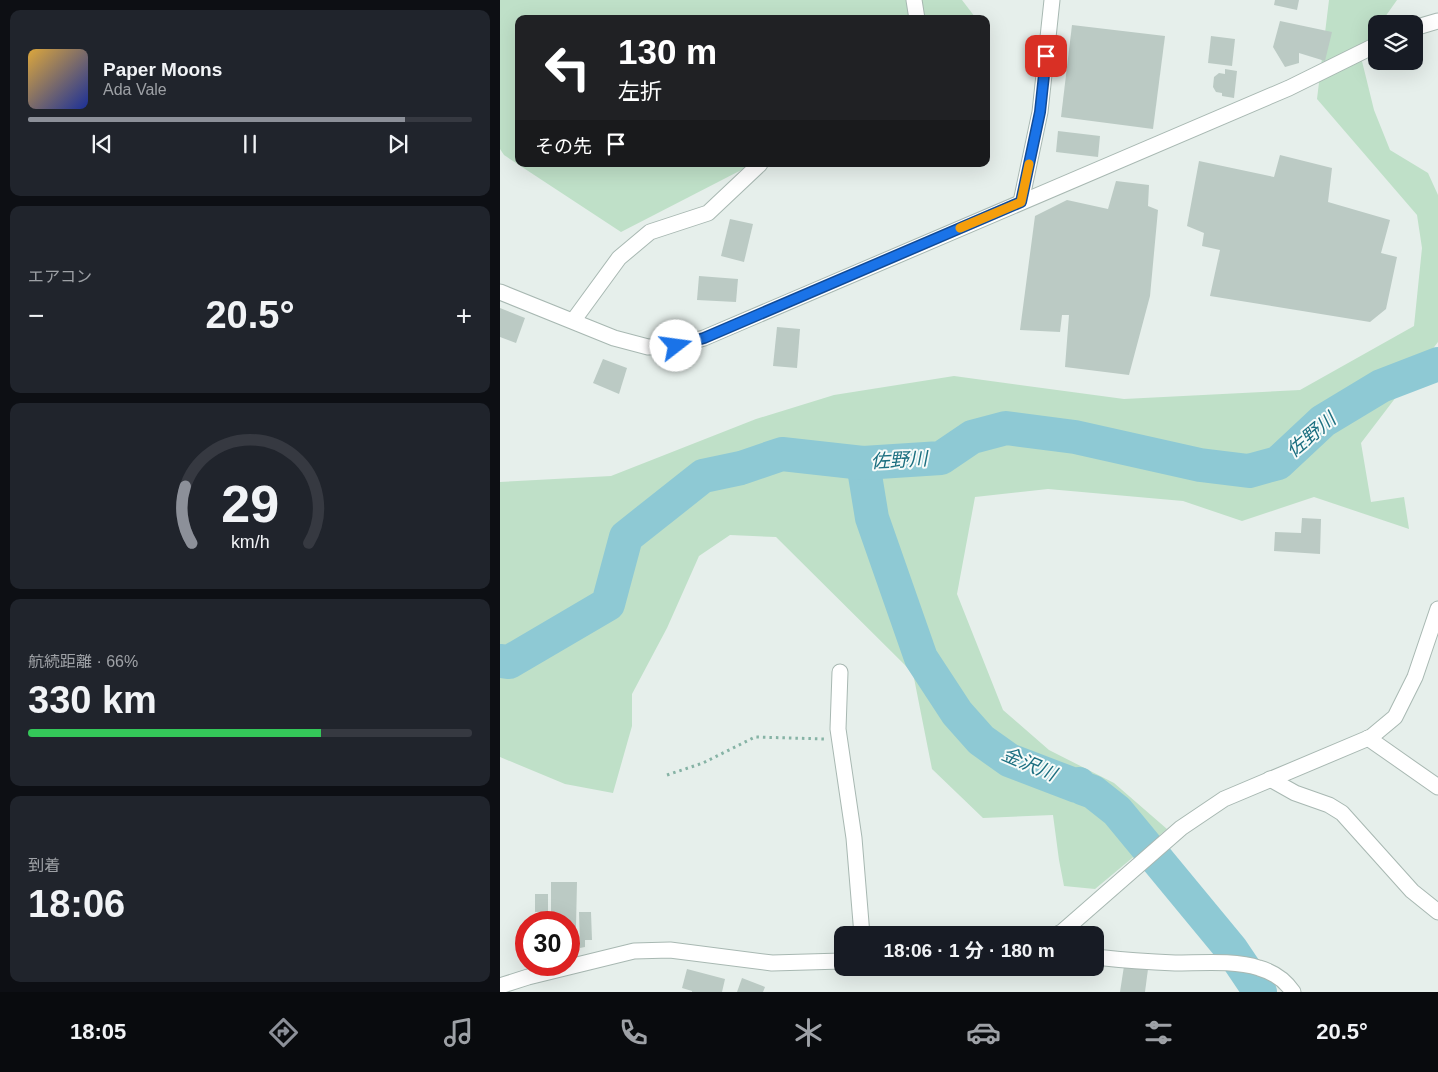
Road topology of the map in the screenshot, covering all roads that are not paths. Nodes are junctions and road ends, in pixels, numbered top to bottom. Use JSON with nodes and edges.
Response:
{"nodes":[{"id":1,"x":914,"y":0,"type":"edge"},
{"id":2,"x":1052,"y":0,"type":"edge"},
{"id":3,"x":916,"y":15,"type":"edge"},
{"id":4,"x":1438,"y":21,"type":"edge"},
{"id":5,"x":1423,"y":25,"type":"edge"},
{"id":6,"x":1368,"y":49,"type":"edge"},
{"id":7,"x":757,"y":167,"type":"edge"},
{"id":8,"x":1021,"y":202,"type":"junction"},
{"id":9,"x":500,"y":292,"type":"edge"},
{"id":10,"x":573,"y":322,"type":"junction"},
{"id":11,"x":1438,"y":608,"type":"edge"},
{"id":12,"x":840,"y":672,"type":"dead end"},
{"id":13,"x":1368,"y":738,"type":"junction"},
{"id":14,"x":1270,"y":780,"type":"junction"},
{"id":15,"x":1438,"y":787,"type":"edge"},
{"id":16,"x":1438,"y":912,"type":"edge"},
{"id":17,"x":861,"y":926,"type":"edge"},
{"id":18,"x":1069,"y":926,"type":"edge"},
{"id":19,"x":1104,"y":958,"type":"edge"},
{"id":20,"x":834,"y":961,"type":"edge"},
{"id":21,"x":500,"y":986,"type":"edge"},
{"id":22,"x":1293,"y":992,"type":"edge"}],
"edges":[{"from":1,"to":3,"type":"street"},
{"from":2,"to":8,"type":"street"},
{"from":4,"to":5,"type":"street"},
{"from":6,"to":8,"type":"street"},
{"from":7,"to":10,"type":"street"},
{"from":8,"to":10,"type":"street"},
{"from":9,"to":10,"type":"street"},
{"from":11,"to":13,"type":"street"},
{"from":12,"to":17,"type":"street"},
{"from":13,"to":14,"type":"street"},
{"from":13,"to":15,"type":"street"},
{"from":14,"to":16,"type":"street"},
{"from":14,"to":18,"type":"street"},
{"from":19,"to":22,"type":"street"},
{"from":20,"to":21,"type":"street"}]}
